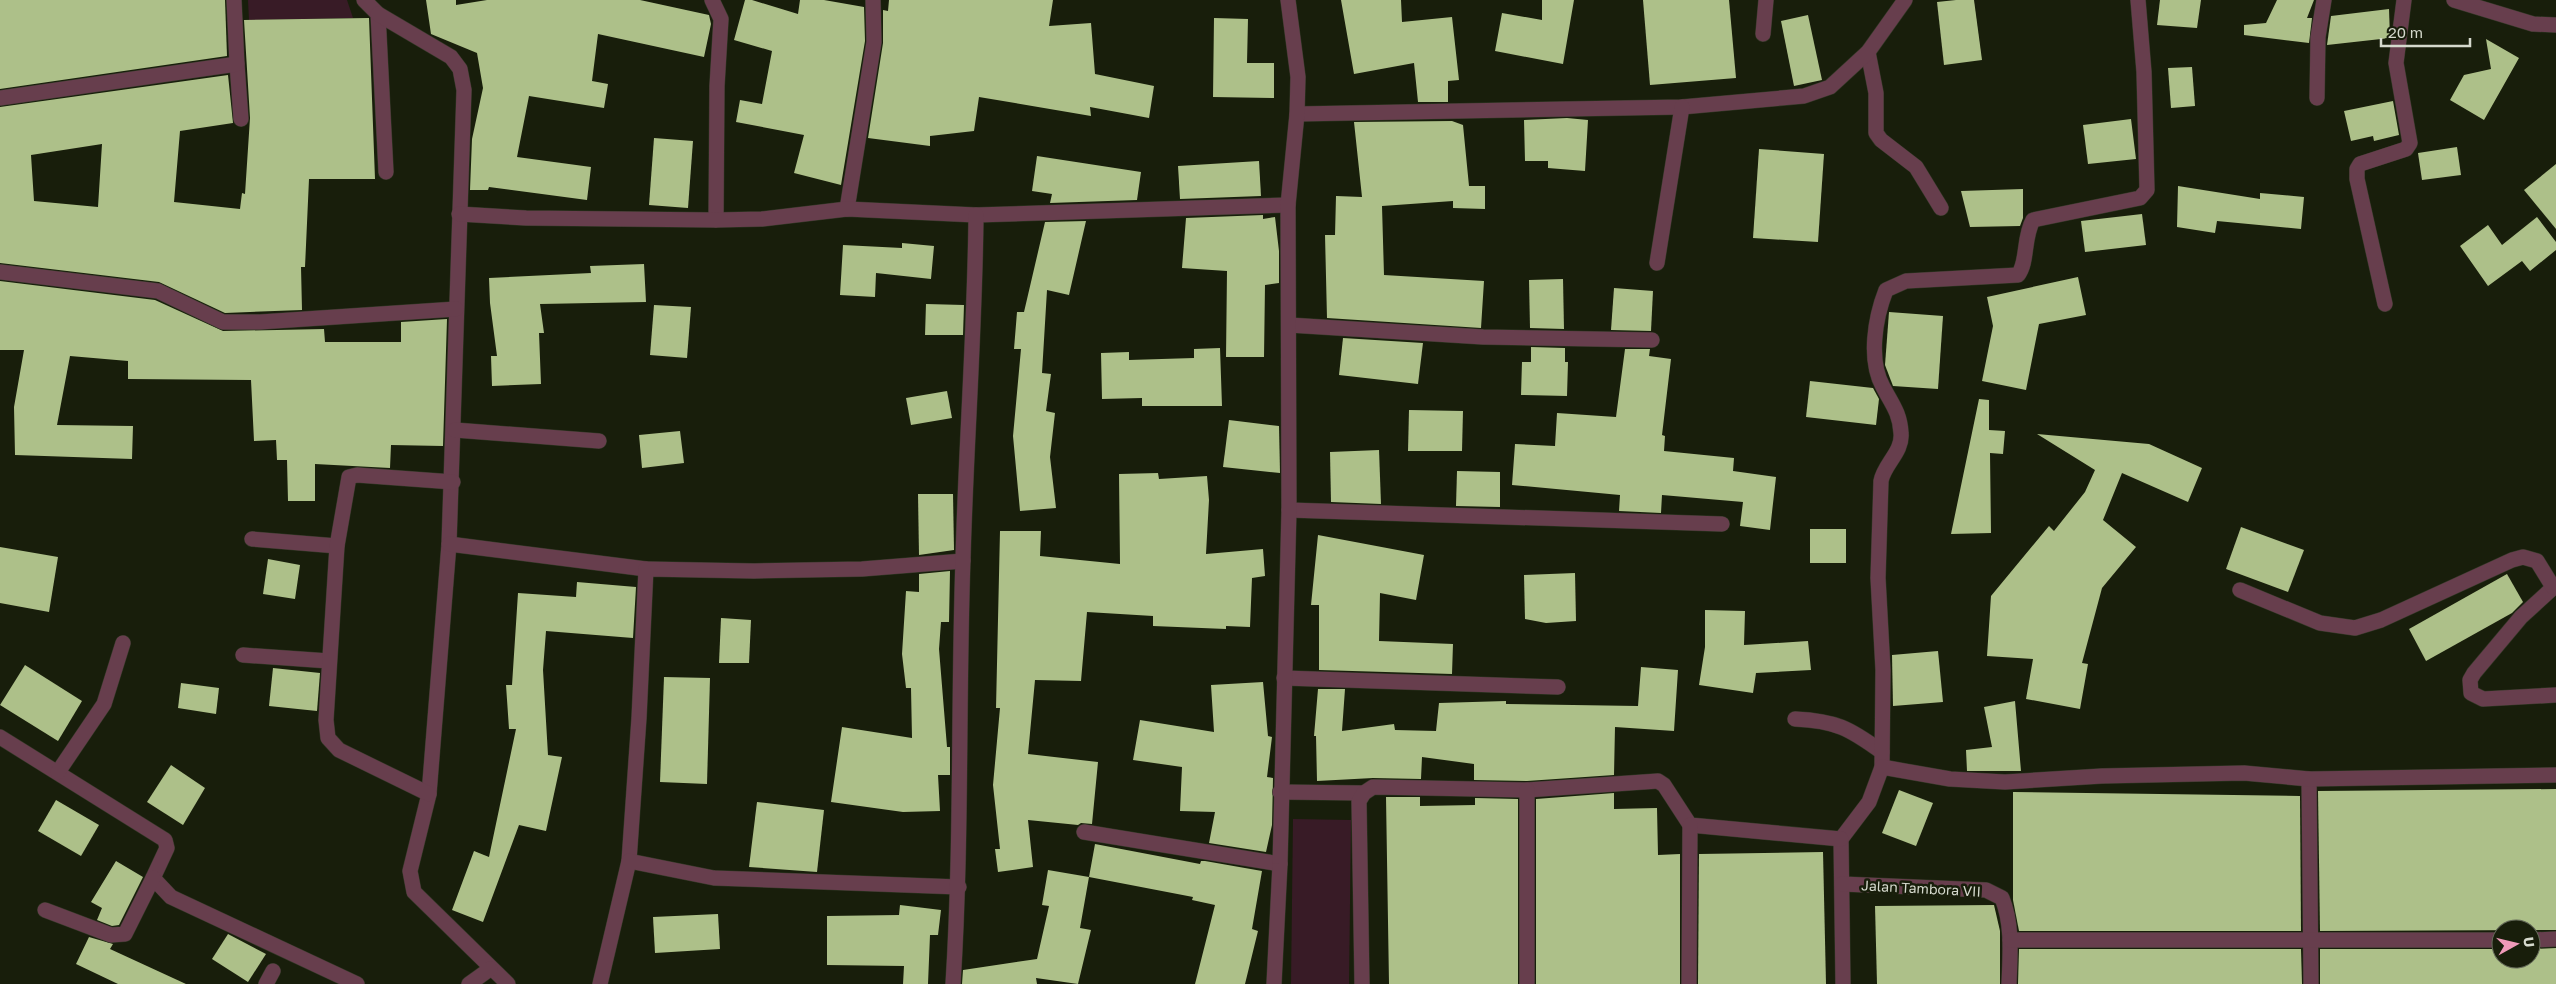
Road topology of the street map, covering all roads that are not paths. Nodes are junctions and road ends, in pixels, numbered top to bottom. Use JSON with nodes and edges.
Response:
{"nodes":[{"id":1,"x":234,"y":0,"type":"edge"},
{"id":2,"x":364,"y":0,"type":"edge"},
{"id":3,"x":712,"y":0,"type":"edge"},
{"id":4,"x":873,"y":0,"type":"edge"},
{"id":5,"x":1288,"y":0,"type":"edge"},
{"id":6,"x":1766,"y":0,"type":"edge"},
{"id":7,"x":1905,"y":0,"type":"edge"},
{"id":8,"x":2138,"y":0,"type":"edge"},
{"id":9,"x":2324,"y":0,"type":"edge"},
{"id":10,"x":2404,"y":0,"type":"edge"},
{"id":11,"x":2454,"y":0,"type":"edge"},
{"id":12,"x":378,"y":14,"type":"junction"},
{"id":13,"x":2556,"y":25,"type":"edge"},
{"id":14,"x":1763,"y":34,"type":"dead end"},
{"id":15,"x":1868,"y":52,"type":"junction"},
{"id":16,"x":237,"y":64,"type":"junction"},
{"id":17,"x":0,"y":98,"type":"edge"},
{"id":18,"x":2317,"y":98,"type":"dead end"},
{"id":19,"x":1682,"y":107,"type":"junction"},
{"id":20,"x":1297,"y":114,"type":"junction"},
{"id":21,"x":241,"y":119,"type":"dead end"},
{"id":22,"x":386,"y":172,"type":"dead end"},
{"id":23,"x":1288,"y":205,"type":"junction"},
{"id":24,"x":1941,"y":208,"type":"dead end"},
{"id":25,"x":847,"y":209,"type":"junction"},
{"id":26,"x":458,"y":214,"type":"junction"},
{"id":27,"x":976,"y":215,"type":"junction"},
{"id":28,"x":716,"y":220,"type":"junction"},
{"id":29,"x":1658,"y":263,"type":"dead end"},
{"id":30,"x":0,"y":272,"type":"edge"},
{"id":31,"x":2385,"y":304,"type":"dead end"},
{"id":32,"x":456,"y":309,"type":"junction"},
{"id":33,"x":1289,"y":325,"type":"junction"},
{"id":34,"x":1652,"y":340,"type":"dead end"},
{"id":35,"x":455,"y":430,"type":"junction"},
{"id":36,"x":599,"y":441,"type":"dead end"},
{"id":37,"x":453,"y":482,"type":"junction"},
{"id":38,"x":1289,"y":510,"type":"junction"},
{"id":39,"x":1722,"y":524,"type":"dead end"},
{"id":40,"x":252,"y":539,"type":"dead end"},
{"id":41,"x":449,"y":544,"type":"junction"},
{"id":42,"x":338,"y":546,"type":"junction"},
{"id":43,"x":962,"y":561,"type":"junction"},
{"id":44,"x":646,"y":569,"type":"junction"},
{"id":45,"x":2554,"y":586,"type":"edge"},
{"id":46,"x":2240,"y":590,"type":"dead end"},
{"id":47,"x":123,"y":643,"type":"dead end"},
{"id":48,"x":242,"y":655,"type":"dead end"},
{"id":49,"x":330,"y":661,"type":"junction"},
{"id":50,"x":1284,"y":678,"type":"junction"},
{"id":51,"x":1558,"y":687,"type":"dead end"},
{"id":52,"x":2556,"y":695,"type":"edge"},
{"id":53,"x":1795,"y":719,"type":"dead end"},
{"id":54,"x":0,"y":737,"type":"edge"},
{"id":55,"x":1882,"y":760,"type":"junction"},
{"id":56,"x":58,"y":772,"type":"junction"},
{"id":57,"x":2556,"y":775,"type":"edge"},
{"id":58,"x":2310,"y":779,"type":"junction"},
{"id":59,"x":1527,"y":790,"type":"junction"},
{"id":60,"x":1280,"y":792,"type":"junction"},
{"id":61,"x":1364,"y":793,"type":"junction"},
{"id":62,"x":429,"y":794,"type":"junction"},
{"id":63,"x":1690,"y":825,"type":"junction"},
{"id":64,"x":1084,"y":832,"type":"dead end"},
{"id":65,"x":1841,"y":839,"type":"junction"},
{"id":66,"x":628,"y":861,"type":"junction"},
{"id":67,"x":1280,"y":864,"type":"junction"},
{"id":68,"x":153,"y":878,"type":"junction"},
{"id":69,"x":1842,"y":884,"type":"junction"},
{"id":70,"x":959,"y":887,"type":"junction"},
{"id":71,"x":46,"y":910,"type":"dead end"},
{"id":72,"x":2556,"y":939,"type":"edge"},
{"id":73,"x":2010,"y":940,"type":"junction"},
{"id":74,"x":2491,"y":940,"type":"edge"},
{"id":75,"x":2541,"y":940,"type":"edge"},
{"id":76,"x":2311,"y":941,"type":"junction"},
{"id":77,"x":490,"y":969,"type":"junction"},
{"id":78,"x":358,"y":984,"type":"edge"},
{"id":79,"x":469,"y":984,"type":"edge"},
{"id":80,"x":508,"y":984,"type":"edge"},
{"id":81,"x":600,"y":984,"type":"edge"},
{"id":82,"x":953,"y":984,"type":"edge"},
{"id":83,"x":1274,"y":984,"type":"edge"},
{"id":84,"x":1362,"y":984,"type":"edge"},
{"id":85,"x":1527,"y":984,"type":"edge"},
{"id":86,"x":1689,"y":984,"type":"edge"},
{"id":87,"x":1843,"y":984,"type":"edge"},
{"id":88,"x":2009,"y":984,"type":"edge"},
{"id":89,"x":2311,"y":984,"type":"edge"}],
"edges":[{"from":1,"to":16,"type":"street"},
{"from":2,"to":12,"type":"street"},
{"from":3,"to":28,"type":"street"},
{"from":4,"to":25,"type":"street"},
{"from":5,"to":20,"type":"street"},
{"from":6,"to":14,"type":"street"},
{"from":7,"to":15,"type":"street"},
{"from":8,"to":55,"type":"street"},
{"from":9,"to":18,"type":"street"},
{"from":10,"to":31,"type":"street"},
{"from":11,"to":13,"type":"street"},
{"from":12,"to":22,"type":"street"},
{"from":12,"to":26,"type":"street"},
{"from":15,"to":19,"type":"street"},
{"from":15,"to":24,"type":"street"},
{"from":16,"to":17,"type":"street"},
{"from":16,"to":21,"type":"street"},
{"from":19,"to":20,"type":"street"},
{"from":19,"to":29,"type":"street"},
{"from":20,"to":23,"type":"street"},
{"from":23,"to":27,"type":"street"},
{"from":23,"to":33,"type":"street"},
{"from":25,"to":27,"type":"street"},
{"from":25,"to":28,"type":"street"},
{"from":26,"to":28,"type":"street"},
{"from":26,"to":32,"type":"street"},
{"from":27,"to":43,"type":"street"},
{"from":30,"to":32,"type":"street"},
{"from":32,"to":35,"type":"street"},
{"from":33,"to":34,"type":"street"},
{"from":33,"to":38,"type":"street"},
{"from":35,"to":36,"type":"street"},
{"from":35,"to":37,"type":"street"},
{"from":37,"to":41,"type":"street"},
{"from":37,"to":42,"type":"street"},
{"from":38,"to":39,"type":"street"},
{"from":38,"to":50,"type":"street"},
{"from":40,"to":42,"type":"street"},
{"from":41,"to":44,"type":"street"},
{"from":41,"to":62,"type":"street"},
{"from":42,"to":49,"type":"street"},
{"from":43,"to":44,"type":"street"},
{"from":43,"to":70,"type":"street"},
{"from":44,"to":66,"type":"street"},
{"from":45,"to":46,"type":"street"},
{"from":45,"to":52,"type":"street"},
{"from":47,"to":56,"type":"street"},
{"from":48,"to":49,"type":"street"},
{"from":49,"to":62,"type":"street"},
{"from":50,"to":51,"type":"street"},
{"from":50,"to":60,"type":"street"},
{"from":53,"to":55,"type":"street"},
{"from":54,"to":56,"type":"street"},
{"from":55,"to":58,"type":"street"},
{"from":55,"to":65,"type":"street"},
{"from":56,"to":68,"type":"street"},
{"from":57,"to":58,"type":"street"},
{"from":58,"to":76,"type":"street"},
{"from":59,"to":61,"type":"street"},
{"from":59,"to":63,"type":"street"},
{"from":59,"to":85,"type":"street"},
{"from":60,"to":61,"type":"street"},
{"from":60,"to":67,"type":"street"},
{"from":61,"to":84,"type":"street"},
{"from":62,"to":77,"type":"street"},
{"from":63,"to":65,"type":"street"},
{"from":63,"to":86,"type":"street"},
{"from":64,"to":67,"type":"street"},
{"from":65,"to":69,"type":"street"},
{"from":66,"to":70,"type":"street"},
{"from":66,"to":81,"type":"street"},
{"from":67,"to":83,"type":"street"},
{"from":68,"to":71,"type":"street"},
{"from":68,"to":78,"type":"street"},
{"from":69,"to":73,"type":"street","name":"Jalan Tambora VII"},
{"from":69,"to":87,"type":"street"},
{"from":70,"to":82,"type":"street"},
{"from":72,"to":75,"type":"street"},
{"from":73,"to":76,"type":"street"},
{"from":73,"to":88,"type":"street","name":"Jalan Tambora VII"},
{"from":74,"to":76,"type":"street"},
{"from":76,"to":89,"type":"street"},
{"from":77,"to":79,"type":"street"},
{"from":77,"to":80,"type":"street"}]}
